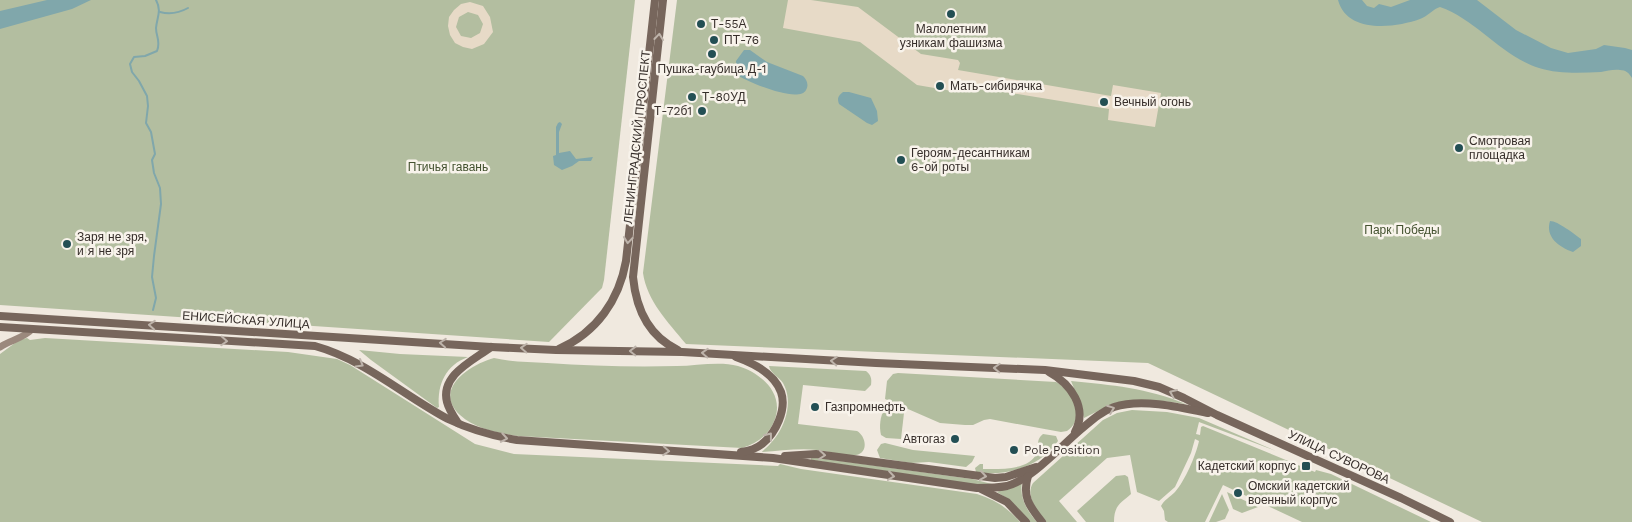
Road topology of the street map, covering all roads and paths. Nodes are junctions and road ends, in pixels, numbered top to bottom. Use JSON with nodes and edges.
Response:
{"nodes":[{"id":1,"x":655,"y":0,"type":"edge"},
{"id":2,"x":663,"y":0,"type":"edge"},
{"id":3,"x":0,"y":316,"type":"edge"},
{"id":4,"x":0,"y":327,"type":"edge"},
{"id":5,"x":32,"y":329,"type":"junction"},
{"id":6,"x":0,"y":347,"type":"edge"},
{"id":7,"x":491,"y":347,"type":"junction"},
{"id":8,"x":556,"y":350,"type":"junction"},
{"id":9,"x":682,"y":352,"type":"junction"},
{"id":10,"x":728,"y":354,"type":"junction"},
{"id":11,"x":1045,"y":370,"type":"junction"},
{"id":12,"x":1217,"y":415,"type":"junction"},
{"id":13,"x":458,"y":423,"type":"junction"},
{"id":14,"x":1072,"y":437,"type":"junction"},
{"id":15,"x":726,"y":455,"type":"junction"},
{"id":16,"x":773,"y":458,"type":"junction"},
{"id":17,"x":1040,"y":465,"type":"junction"},
{"id":18,"x":1028,"y":476,"type":"junction"},
{"id":19,"x":977,"y":488,"type":"junction"},
{"id":20,"x":1026,"y":522,"type":"edge"},
{"id":21,"x":1042,"y":522,"type":"edge"},
{"id":22,"x":1450,"y":522,"type":"edge"}],
"edges":[{"from":1,"to":8,"type":"main road","name":"ЛЕНИНГРАДСКИЙ ПРОСПЕКТ","one_way":true},
{"from":9,"to":2,"type":"main road","name":"ЛЕНИНГРАДСКИЙ ПРОСПЕКТ","one_way":true},
{"from":7,"to":3,"type":"main road","name":"ЕНИСЕЙСКАЯ УЛИЦА","one_way":true},
{"from":4,"to":5,"type":"main road","name":"ЕНИСЕЙСКАЯ УЛИЦА"},
{"from":5,"to":6,"type":"main road"},
{"from":5,"to":13,"type":"main road","name":"ЕНИСЕЙСКАЯ УЛИЦА","one_way":true},
{"from":8,"to":7,"type":"main road","name":"ЕНИСЕЙСКАЯ УЛИЦА","one_way":true},
{"from":7,"to":13,"type":"main road"},
{"from":9,"to":8,"type":"main road","name":"ЕНИСЕЙСКАЯ УЛИЦА","one_way":true},
{"from":10,"to":9,"type":"main road","name":"ЕНИСЕЙСКАЯ УЛИЦА","one_way":true},
{"from":11,"to":10,"type":"main road","name":"ЕНИСЕЙСКАЯ УЛИЦА","one_way":true},
{"from":15,"to":10,"type":"main road","one_way":true},
{"from":12,"to":11,"type":"main road","name":"ЕНИСЕЙСКАЯ УЛИЦА","one_way":true},
{"from":11,"to":14,"type":"main road"},
{"from":14,"to":12,"type":"main road","one_way":true},
{"from":12,"to":22,"type":"main road","name":"УЛИЦА СУВОРОВА"},
{"from":13,"to":15,"type":"main road","name":"ЕНИСЕЙСКАЯ УЛИЦА","one_way":true},
{"from":14,"to":17,"type":"main road"},
{"from":15,"to":16,"type":"main road","name":"ЕНИСЕЙСКАЯ УЛИЦА"},
{"from":16,"to":17,"type":"main road","one_way":true},
{"from":16,"to":19,"type":"main road","one_way":true},
{"from":17,"to":18,"type":"main road"},
{"from":18,"to":19,"type":"main road"},
{"from":18,"to":21,"type":"main road"},
{"from":19,"to":20,"type":"main road"}]}
